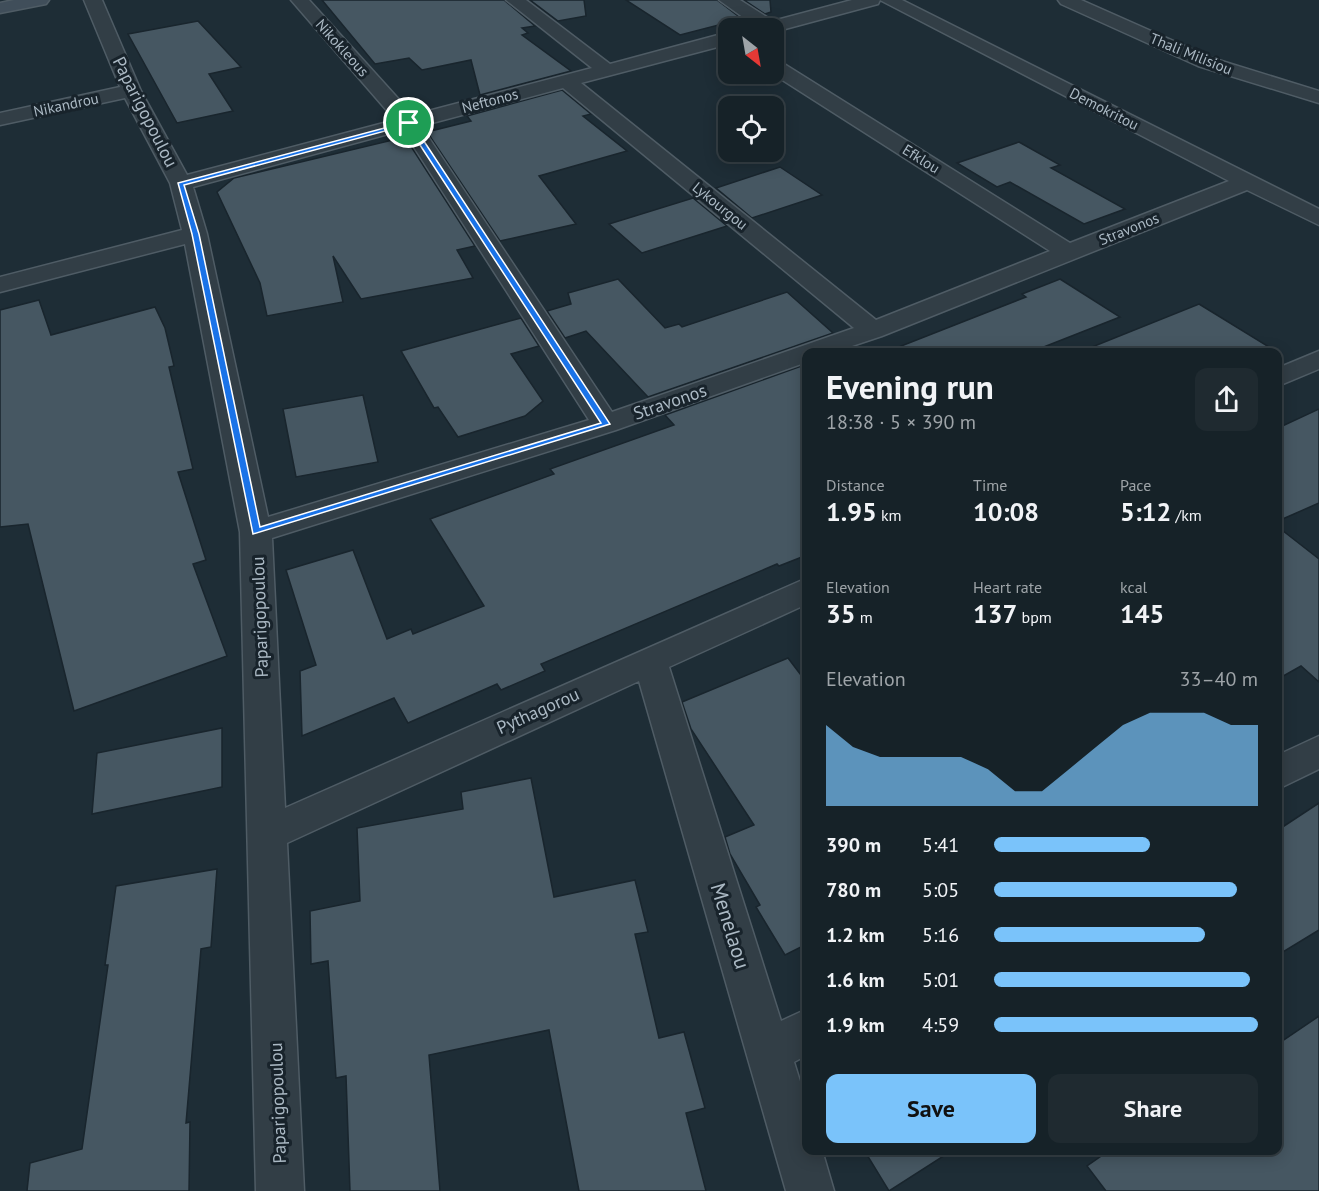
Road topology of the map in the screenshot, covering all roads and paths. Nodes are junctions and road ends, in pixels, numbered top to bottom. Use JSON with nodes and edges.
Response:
{"nodes":[{"id":1,"x":40,"y":0,"type":"edge"},
{"id":2,"x":93,"y":0,"type":"edge"},
{"id":3,"x":300,"y":0,"type":"edge"},
{"id":4,"x":515,"y":0,"type":"edge"},
{"id":5,"x":728,"y":0,"type":"edge"},
{"id":6,"x":872,"y":0,"type":"edge"},
{"id":7,"x":889,"y":0,"type":"edge"},
{"id":8,"x":1066,"y":0,"type":"edge"},
{"id":9,"x":0,"y":8,"type":"edge"},
{"id":10,"x":754,"y":18,"type":"edge"},
{"id":11,"x":784,"y":24,"type":"edge"},
{"id":12,"x":718,"y":41,"type":"edge"},
{"id":13,"x":606,"y":70,"type":"junction"},
{"id":14,"x":784,"y":72,"type":"edge"},
{"id":15,"x":567,"y":81,"type":"junction"},
{"id":16,"x":131,"y":91,"type":"junction"},
{"id":17,"x":1319,"y":97,"type":"edge"},
{"id":18,"x":0,"y":119,"type":"edge"},
{"id":19,"x":409,"y":123,"type":"junction"},
{"id":20,"x":1247,"y":182,"type":"junction"},
{"id":21,"x":181,"y":183,"type":"junction"},
{"id":22,"x":1319,"y":218,"type":"edge"},
{"id":23,"x":195,"y":234,"type":"junction"},
{"id":24,"x":1069,"y":253,"type":"junction"},
{"id":25,"x":0,"y":285,"type":"edge"},
{"id":26,"x":873,"y":330,"type":"junction"},
{"id":27,"x":822,"y":348,"type":"edge"},
{"id":28,"x":802,"y":355,"type":"edge"},
{"id":29,"x":1319,"y":359,"type":"edge"},
{"id":30,"x":1282,"y":376,"type":"edge"},
{"id":31,"x":606,"y":424,"type":"junction"},
{"id":32,"x":256,"y":532,"type":"junction"},
{"id":33,"x":802,"y":592,"type":"edge"},
{"id":34,"x":650,"y":661,"type":"junction"},
{"id":35,"x":1319,"y":751,"type":"edge"},
{"id":36,"x":1282,"y":771,"type":"edge"},
{"id":37,"x":269,"y":832,"type":"junction"},
{"id":38,"x":802,"y":1034,"type":"edge"},
{"id":39,"x":768,"y":1052,"type":"junction"},
{"id":40,"x":280,"y":1191,"type":"edge"},
{"id":41,"x":810,"y":1191,"type":"edge"}],
"edges":[{"from":1,"to":9,"type":"main road"},
{"from":2,"to":16,"type":"street","name":"Paparigopoulou"},
{"from":3,"to":19,"type":"street","name":"Nikokleous"},
{"from":4,"to":13,"type":"street"},
{"from":5,"to":10,"type":"street"},
{"from":6,"to":11,"type":"street"},
{"from":7,"to":20,"type":"street","name":"Demokritou"},
{"from":8,"to":17,"type":"street","name":"Thali Milisiou"},
{"from":12,"to":13,"type":"street","name":"Neftonos"},
{"from":13,"to":15,"type":"street","name":"Neftonos"},
{"from":14,"to":24,"type":"street","name":"Efklou"},
{"from":15,"to":19,"type":"street","name":"Neftonos"},
{"from":15,"to":26,"type":"street","name":"Lykourgou"},
{"from":16,"to":18,"type":"street","name":"Nikandrou"},
{"from":16,"to":21,"type":"street","name":"Paparigopoulou"},
{"from":19,"to":21,"type":"street","name":"Neftonos"},
{"from":19,"to":31,"type":"street","name":"Nikokleous"},
{"from":20,"to":22,"type":"street","name":"Demokritou"},
{"from":20,"to":24,"type":"street","name":"Stravonos"},
{"from":21,"to":23,"type":"street","name":"Paparigopoulou"},
{"from":23,"to":25,"type":"street"},
{"from":23,"to":32,"type":"street","name":"Paparigopoulou"},
{"from":24,"to":26,"type":"street","name":"Stravonos"},
{"from":26,"to":27,"type":"street","name":"Stravonos"},
{"from":28,"to":31,"type":"street","name":"Stravonos"},
{"from":29,"to":30,"type":"street"},
{"from":31,"to":32,"type":"street","name":"Stravonos"},
{"from":32,"to":37,"type":"street","name":"Paparigopoulou"},
{"from":33,"to":34,"type":"street","name":"Pythagorou"},
{"from":34,"to":37,"type":"street","name":"Pythagorou"},
{"from":34,"to":39,"type":"street","name":"Menelaou"},
{"from":35,"to":36,"type":"street"},
{"from":37,"to":40,"type":"street","name":"Paparigopoulou"},
{"from":38,"to":39,"type":"street"},
{"from":39,"to":41,"type":"street","name":"Menelaou"}]}
